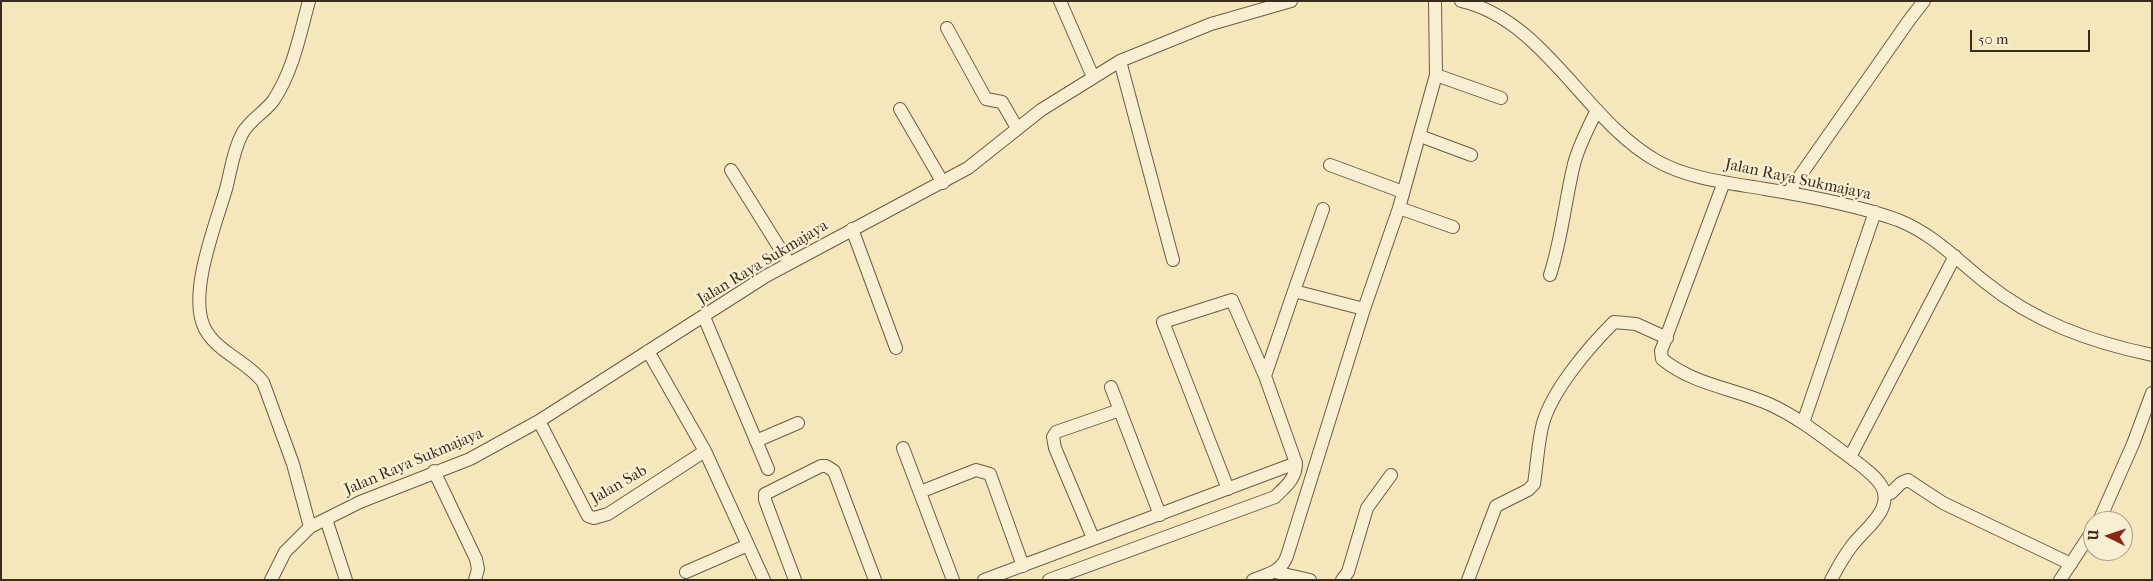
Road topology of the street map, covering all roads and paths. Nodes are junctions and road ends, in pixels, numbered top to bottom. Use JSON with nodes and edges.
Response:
{"nodes":[{"id":1,"x":309,"y":1,"type":"edge"},
{"id":2,"x":1060,"y":1,"type":"edge"},
{"id":3,"x":1291,"y":1,"type":"edge"},
{"id":4,"x":1434,"y":1,"type":"edge"},
{"id":5,"x":1460,"y":1,"type":"edge"},
{"id":6,"x":1924,"y":1,"type":"edge"},
{"id":7,"x":1277,"y":3,"type":"edge"},
{"id":8,"x":947,"y":28,"type":"dead end"},
{"id":9,"x":1120,"y":61,"type":"junction"},
{"id":10,"x":1436,"y":75,"type":"junction"},
{"id":11,"x":1093,"y":77,"type":"junction"},
{"id":12,"x":1501,"y":98,"type":"dead end"},
{"id":13,"x":900,"y":109,"type":"dead end"},
{"id":14,"x":1597,"y":110,"type":"junction"},
{"id":15,"x":1018,"y":128,"type":"junction"},
{"id":16,"x":1420,"y":136,"type":"junction"},
{"id":17,"x":1471,"y":155,"type":"dead end"},
{"id":18,"x":1330,"y":165,"type":"dead end"},
{"id":19,"x":731,"y":170,"type":"dead end"},
{"id":20,"x":1724,"y":182,"type":"junction"},
{"id":21,"x":943,"y":183,"type":"junction"},
{"id":22,"x":1403,"y":192,"type":"junction"},
{"id":23,"x":1788,"y":193,"type":"junction"},
{"id":24,"x":1323,"y":208,"type":"dead end"},
{"id":25,"x":1399,"y":208,"type":"junction"},
{"id":26,"x":1875,"y":212,"type":"junction"},
{"id":27,"x":1453,"y":227,"type":"dead end"},
{"id":28,"x":852,"y":229,"type":"junction"},
{"id":29,"x":1955,"y":256,"type":"junction"},
{"id":30,"x":1173,"y":260,"type":"dead end"},
{"id":31,"x":790,"y":263,"type":"junction"},
{"id":32,"x":1550,"y":275,"type":"dead end"},
{"id":33,"x":1294,"y":290,"type":"junction"},
{"id":34,"x":1364,"y":309,"type":"junction"},
{"id":35,"x":704,"y":317,"type":"junction"},
{"id":36,"x":1667,"y":338,"type":"junction"},
{"id":37,"x":896,"y":348,"type":"dead end"},
{"id":38,"x":648,"y":351,"type":"junction"},
{"id":39,"x":2152,"y":356,"type":"edge"},
{"id":40,"x":1265,"y":376,"type":"junction"},
{"id":41,"x":1111,"y":387,"type":"dead end"},
{"id":42,"x":2152,"y":393,"type":"edge"},
{"id":43,"x":1120,"y":410,"type":"junction"},
{"id":44,"x":539,"y":420,"type":"junction"},
{"id":45,"x":798,"y":422,"type":"dead end"},
{"id":46,"x":1803,"y":423,"type":"junction"},
{"id":47,"x":756,"y":441,"type":"junction"},
{"id":48,"x":903,"y":448,"type":"dead end"},
{"id":49,"x":705,"y":451,"type":"junction"},
{"id":50,"x":1850,"y":457,"type":"junction"},
{"id":51,"x":1296,"y":463,"type":"junction"},
{"id":52,"x":768,"y":469,"type":"dead end"},
{"id":53,"x":434,"y":471,"type":"junction"},
{"id":54,"x":1391,"y":474,"type":"dead end"},
{"id":55,"x":1228,"y":489,"type":"junction"},
{"id":56,"x":1884,"y":491,"type":"junction"},
{"id":57,"x":920,"y":492,"type":"junction"},
{"id":58,"x":2103,"y":511,"type":"edge"},
{"id":59,"x":1160,"y":514,"type":"junction"},
{"id":60,"x":326,"y":519,"type":"junction"},
{"id":61,"x":310,"y":527,"type":"junction"},
{"id":62,"x":1093,"y":538,"type":"junction"},
{"id":63,"x":748,"y":545,"type":"junction"},
{"id":64,"x":2083,"y":545,"type":"edge"},
{"id":65,"x":2071,"y":564,"type":"junction"},
{"id":66,"x":1023,"y":566,"type":"junction"},
{"id":67,"x":686,"y":572,"type":"dead end"},
{"id":68,"x":1275,"y":572,"type":"junction"},
{"id":69,"x":271,"y":580,"type":"edge"},
{"id":70,"x":346,"y":580,"type":"edge"},
{"id":71,"x":475,"y":580,"type":"edge"},
{"id":72,"x":764,"y":580,"type":"edge"},
{"id":73,"x":795,"y":580,"type":"edge"},
{"id":74,"x":875,"y":580,"type":"edge"},
{"id":75,"x":952,"y":580,"type":"edge"},
{"id":76,"x":984,"y":580,"type":"edge"},
{"id":77,"x":1049,"y":580,"type":"edge"},
{"id":78,"x":1252,"y":580,"type":"edge"},
{"id":79,"x":1310,"y":580,"type":"edge"},
{"id":80,"x":1342,"y":580,"type":"edge"},
{"id":81,"x":1468,"y":580,"type":"edge"},
{"id":82,"x":1831,"y":580,"type":"edge"},
{"id":83,"x":2060,"y":580,"type":"edge"}],
"edges":[{"from":1,"to":61,"type":"street"},
{"from":2,"to":11,"type":"street"},
{"from":3,"to":7,"type":"street","name":"Jalan Raya Sukmajaya"},
{"from":4,"to":10,"type":"street"},
{"from":5,"to":14,"type":"street","name":"Jalan Raya Sukmajaya"},
{"from":6,"to":23,"type":"street"},
{"from":7,"to":9,"type":"street","name":"Jalan Raya Sukmajaya"},
{"from":8,"to":15,"type":"street"},
{"from":9,"to":11,"type":"street","name":"Jalan Raya Sukmajaya"},
{"from":9,"to":30,"type":"street"},
{"from":10,"to":12,"type":"street"},
{"from":10,"to":16,"type":"street"},
{"from":11,"to":15,"type":"street","name":"Jalan Raya Sukmajaya"},
{"from":13,"to":21,"type":"street"},
{"from":14,"to":20,"type":"street","name":"Jalan Raya Sukmajaya"},
{"from":14,"to":32,"type":"street"},
{"from":15,"to":21,"type":"street","name":"Jalan Raya Sukmajaya"},
{"from":16,"to":17,"type":"street"},
{"from":16,"to":22,"type":"street"},
{"from":18,"to":22,"type":"street"},
{"from":19,"to":31,"type":"street"},
{"from":20,"to":23,"type":"street","name":"Jalan Raya Sukmajaya"},
{"from":20,"to":36,"type":"street"},
{"from":21,"to":28,"type":"street","name":"Jalan Raya Sukmajaya"},
{"from":22,"to":25,"type":"street"},
{"from":23,"to":26,"type":"street","name":"Jalan Raya Sukmajaya"},
{"from":24,"to":33,"type":"street"},
{"from":25,"to":27,"type":"street"},
{"from":25,"to":34,"type":"street"},
{"from":26,"to":29,"type":"street","name":"Jalan Raya Sukmajaya"},
{"from":26,"to":46,"type":"street"},
{"from":28,"to":31,"type":"street","name":"Jalan Raya Sukmajaya"},
{"from":28,"to":37,"type":"street"},
{"from":29,"to":39,"type":"street","name":"Jalan Raya Sukmajaya"},
{"from":29,"to":50,"type":"street"},
{"from":31,"to":35,"type":"street","name":"Jalan Raya Sukmajaya"},
{"from":33,"to":34,"type":"street"},
{"from":33,"to":40,"type":"street"},
{"from":34,"to":68,"type":"street"},
{"from":35,"to":38,"type":"street","name":"Jalan Raya Sukmajaya"},
{"from":35,"to":47,"type":"street"},
{"from":36,"to":46,"type":"street"},
{"from":36,"to":81,"type":"street"},
{"from":38,"to":44,"type":"street","name":"Jalan Raya Sukmajaya"},
{"from":38,"to":49,"type":"street"},
{"from":40,"to":51,"type":"street"},
{"from":40,"to":55,"type":"street"},
{"from":41,"to":43,"type":"street"},
{"from":42,"to":58,"type":"street"},
{"from":43,"to":59,"type":"street"},
{"from":43,"to":62,"type":"street"},
{"from":44,"to":49,"type":"street","name":"Jalan Sab"},
{"from":44,"to":53,"type":"street","name":"Jalan Raya Sukmajaya"},
{"from":45,"to":47,"type":"street"},
{"from":46,"to":50,"type":"street"},
{"from":47,"to":52,"type":"street"},
{"from":48,"to":57,"type":"street"},
{"from":49,"to":63,"type":"street"},
{"from":50,"to":56,"type":"street"},
{"from":51,"to":55,"type":"street"},
{"from":51,"to":77,"type":"street"},
{"from":53,"to":60,"type":"street","name":"Jalan Raya Sukmajaya"},
{"from":53,"to":71,"type":"street"},
{"from":54,"to":80,"type":"street"},
{"from":55,"to":59,"type":"street"},
{"from":56,"to":65,"type":"street"},
{"from":56,"to":82,"type":"street"},
{"from":57,"to":66,"type":"street"},
{"from":57,"to":75,"type":"street"},
{"from":59,"to":62,"type":"street"},
{"from":60,"to":61,"type":"street","name":"Jalan Raya Sukmajaya"},
{"from":60,"to":70,"type":"street"},
{"from":61,"to":69,"type":"street","name":"Jalan Raya Sukmajaya"},
{"from":62,"to":66,"type":"street"},
{"from":63,"to":67,"type":"street"},
{"from":63,"to":72,"type":"street"},
{"from":64,"to":65,"type":"street"},
{"from":65,"to":83,"type":"street"},
{"from":66,"to":76,"type":"street"},
{"from":68,"to":78,"type":"street"},
{"from":68,"to":79,"type":"street"},
{"from":73,"to":74,"type":"street"}]}
